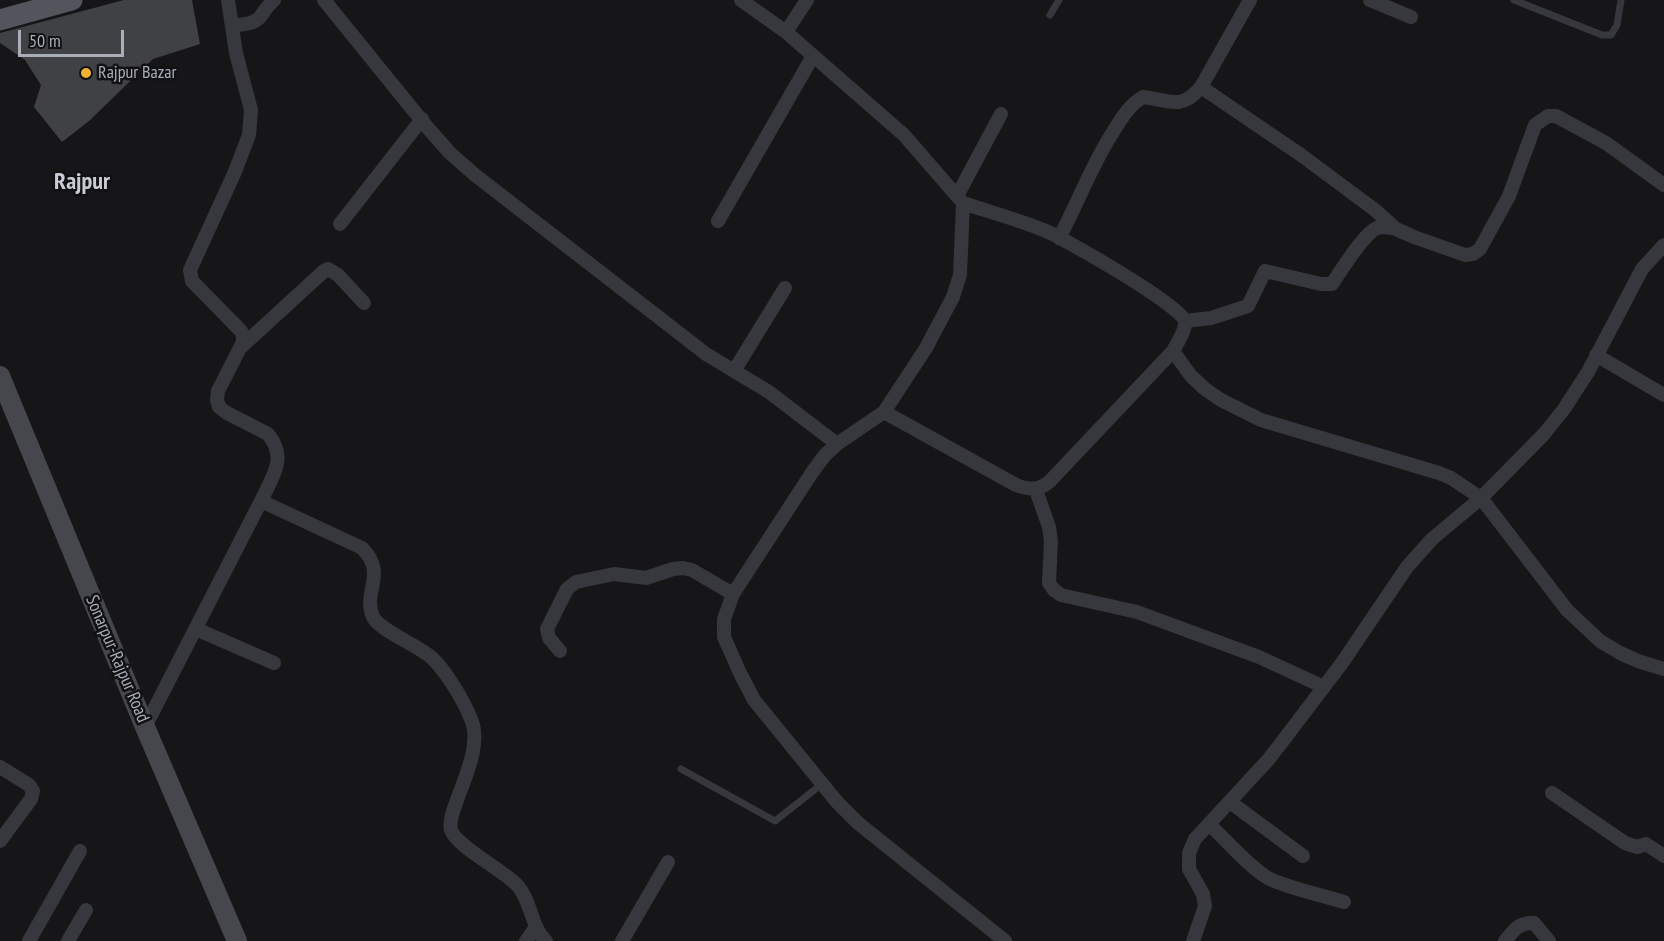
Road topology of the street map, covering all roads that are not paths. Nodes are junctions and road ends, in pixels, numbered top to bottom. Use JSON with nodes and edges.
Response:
{"nodes":[{"id":1,"x":72,"y":0,"type":"edge"},
{"id":2,"x":228,"y":0,"type":"edge"},
{"id":3,"x":274,"y":0,"type":"edge"},
{"id":4,"x":324,"y":0,"type":"edge"},
{"id":5,"x":741,"y":0,"type":"edge"},
{"id":6,"x":807,"y":0,"type":"edge"},
{"id":7,"x":1059,"y":0,"type":"edge"},
{"id":8,"x":1250,"y":0,"type":"edge"},
{"id":9,"x":1370,"y":0,"type":"edge"},
{"id":10,"x":1514,"y":0,"type":"edge"},
{"id":11,"x":1621,"y":0,"type":"edge"},
{"id":12,"x":1050,"y":15,"type":"dead end"},
{"id":13,"x":1411,"y":17,"type":"dead end"},
{"id":14,"x":0,"y":20,"type":"edge"},
{"id":15,"x":232,"y":26,"type":"junction"},
{"id":16,"x":786,"y":32,"type":"junction"},
{"id":17,"x":813,"y":56,"type":"junction"},
{"id":18,"x":1201,"y":87,"type":"junction"},
{"id":19,"x":1001,"y":114,"type":"dead end"},
{"id":20,"x":422,"y":119,"type":"junction"},
{"id":21,"x":1664,"y":185,"type":"edge"},
{"id":22,"x":960,"y":199,"type":"junction"},
{"id":23,"x":718,"y":221,"type":"dead end"},
{"id":24,"x":340,"y":224,"type":"dead end"},
{"id":25,"x":1396,"y":229,"type":"junction"},
{"id":26,"x":1059,"y":237,"type":"junction"},
{"id":27,"x":1664,"y":245,"type":"edge"},
{"id":28,"x":785,"y":288,"type":"dead end"},
{"id":29,"x":364,"y":303,"type":"dead end"},
{"id":30,"x":1185,"y":321,"type":"junction"},
{"id":31,"x":239,"y":350,"type":"junction"},
{"id":32,"x":1173,"y":351,"type":"junction"},
{"id":33,"x":1596,"y":355,"type":"junction"},
{"id":34,"x":734,"y":370,"type":"junction"},
{"id":35,"x":0,"y":376,"type":"edge"},
{"id":36,"x":1664,"y":395,"type":"edge"},
{"id":37,"x":884,"y":412,"type":"junction"},
{"id":38,"x":837,"y":444,"type":"junction"},
{"id":39,"x":1036,"y":490,"type":"junction"},
{"id":40,"x":1480,"y":498,"type":"junction"},
{"id":41,"x":261,"y":501,"type":"junction"},
{"id":42,"x":732,"y":594,"type":"junction"},
{"id":43,"x":196,"y":629,"type":"junction"},
{"id":44,"x":560,"y":651,"type":"dead end"},
{"id":45,"x":274,"y":663,"type":"dead end"},
{"id":46,"x":1664,"y":669,"type":"edge"},
{"id":47,"x":1324,"y":687,"type":"junction"},
{"id":48,"x":146,"y":727,"type":"junction"},
{"id":49,"x":0,"y":767,"type":"edge"},
{"id":50,"x":681,"y":769,"type":"dead end"},
{"id":51,"x":822,"y":784,"type":"junction"},
{"id":52,"x":1551,"y":793,"type":"dead end"},
{"id":53,"x":1230,"y":802,"type":"junction"},
{"id":54,"x":1209,"y":824,"type":"junction"},
{"id":55,"x":0,"y":841,"type":"edge"},
{"id":56,"x":80,"y":851,"type":"dead end"},
{"id":57,"x":1303,"y":856,"type":"dead end"},
{"id":58,"x":1664,"y":856,"type":"edge"},
{"id":59,"x":668,"y":862,"type":"dead end"},
{"id":60,"x":1344,"y":902,"type":"dead end"},
{"id":61,"x":86,"y":910,"type":"dead end"},
{"id":62,"x":536,"y":927,"type":"junction"},
{"id":63,"x":28,"y":941,"type":"edge"},
{"id":64,"x":68,"y":941,"type":"edge"},
{"id":65,"x":237,"y":941,"type":"edge"},
{"id":66,"x":526,"y":941,"type":"edge"},
{"id":67,"x":546,"y":941,"type":"edge"},
{"id":68,"x":622,"y":941,"type":"edge"},
{"id":69,"x":1005,"y":941,"type":"edge"},
{"id":70,"x":1193,"y":941,"type":"edge"},
{"id":71,"x":1505,"y":941,"type":"edge"},
{"id":72,"x":1549,"y":941,"type":"edge"}],
"edges":[{"from":1,"to":14,"type":"main road"},
{"from":2,"to":15,"type":"street"},
{"from":3,"to":15,"type":"street"},
{"from":4,"to":20,"type":"street"},
{"from":5,"to":16,"type":"street"},
{"from":6,"to":16,"type":"street"},
{"from":7,"to":12,"type":"lane"},
{"from":8,"to":18,"type":"street"},
{"from":9,"to":13,"type":"street"},
{"from":10,"to":11,"type":"lane"},
{"from":15,"to":31,"type":"street"},
{"from":16,"to":17,"type":"street"},
{"from":17,"to":22,"type":"street"},
{"from":17,"to":23,"type":"street"},
{"from":18,"to":25,"type":"street"},
{"from":18,"to":26,"type":"street"},
{"from":19,"to":22,"type":"street"},
{"from":20,"to":24,"type":"street"},
{"from":20,"to":34,"type":"street"},
{"from":21,"to":25,"type":"street"},
{"from":22,"to":26,"type":"street"},
{"from":22,"to":37,"type":"street"},
{"from":25,"to":30,"type":"street"},
{"from":26,"to":30,"type":"street"},
{"from":27,"to":33,"type":"street"},
{"from":28,"to":34,"type":"street"},
{"from":29,"to":31,"type":"street"},
{"from":30,"to":32,"type":"street"},
{"from":31,"to":41,"type":"street"},
{"from":32,"to":39,"type":"street"},
{"from":32,"to":40,"type":"street"},
{"from":33,"to":36,"type":"street"},
{"from":33,"to":40,"type":"street"},
{"from":34,"to":38,"type":"street"},
{"from":35,"to":48,"type":"main road","name":"Sonarpur-Rajpur Road"},
{"from":37,"to":38,"type":"street"},
{"from":37,"to":39,"type":"street"},
{"from":38,"to":42,"type":"street"},
{"from":39,"to":47,"type":"street"},
{"from":40,"to":46,"type":"street"},
{"from":40,"to":47,"type":"street"},
{"from":41,"to":43,"type":"street"},
{"from":41,"to":62,"type":"street"},
{"from":42,"to":44,"type":"street"},
{"from":42,"to":51,"type":"street"},
{"from":43,"to":45,"type":"street"},
{"from":43,"to":48,"type":"street"},
{"from":47,"to":53,"type":"street"},
{"from":48,"to":65,"type":"main road","name":"Sonarpur-Rajpur Road"},
{"from":49,"to":55,"type":"street"},
{"from":50,"to":51,"type":"lane"},
{"from":51,"to":69,"type":"street"},
{"from":52,"to":58,"type":"street"},
{"from":53,"to":54,"type":"street"},
{"from":53,"to":57,"type":"street"},
{"from":54,"to":60,"type":"street"},
{"from":54,"to":70,"type":"street"},
{"from":56,"to":63,"type":"street"},
{"from":59,"to":68,"type":"street"},
{"from":61,"to":64,"type":"street"},
{"from":62,"to":66,"type":"street"},
{"from":62,"to":67,"type":"street"},
{"from":71,"to":72,"type":"street"}]}
